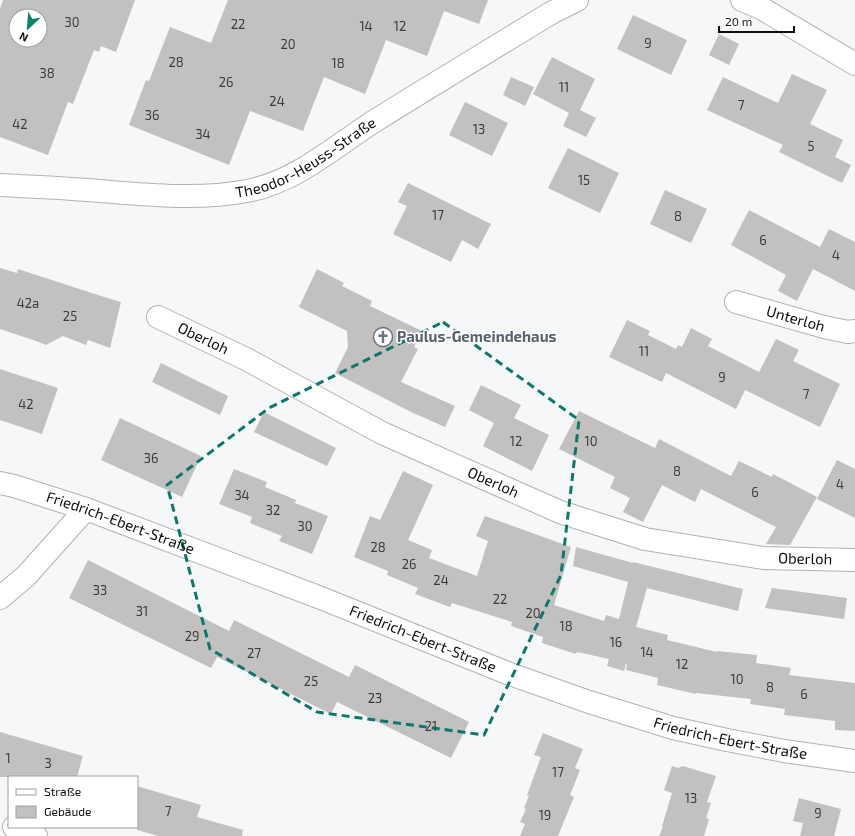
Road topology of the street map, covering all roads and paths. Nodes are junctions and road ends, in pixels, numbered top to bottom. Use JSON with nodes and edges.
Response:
{"nodes":[{"id":1,"x":577,"y":0,"type":"edge"},
{"id":2,"x":742,"y":0,"type":"edge"},
{"id":3,"x":855,"y":64,"type":"edge"},
{"id":4,"x":0,"y":185,"type":"edge"},
{"id":5,"x":736,"y":302,"type":"dead end"},
{"id":6,"x":158,"y":317,"type":"dead end"},
{"id":7,"x":855,"y":331,"type":"edge"},
{"id":8,"x":0,"y":483,"type":"edge"},
{"id":9,"x":86,"y":509,"type":"junction"},
{"id":10,"x":855,"y":560,"type":"edge"},
{"id":11,"x":0,"y":598,"type":"edge"},
{"id":12,"x":855,"y":761,"type":"edge"},
{"id":13,"x":16,"y":828,"type":"edge"},
{"id":14,"x":36,"y":836,"type":"edge"}],
"edges":[{"from":1,"to":4,"type":"street","name":"Theodor-Heuss-Straße"},
{"from":2,"to":3,"type":"street"},
{"from":5,"to":7,"type":"street","name":"Unterloh"},
{"from":6,"to":10,"type":"street","name":"Oberloh"},
{"from":8,"to":9,"type":"street","name":"Friedrich-Ebert-Straße"},
{"from":9,"to":11,"type":"street"},
{"from":9,"to":12,"type":"street","name":"Friedrich-Ebert-Straße"},
{"from":13,"to":14,"type":"street"}]}
